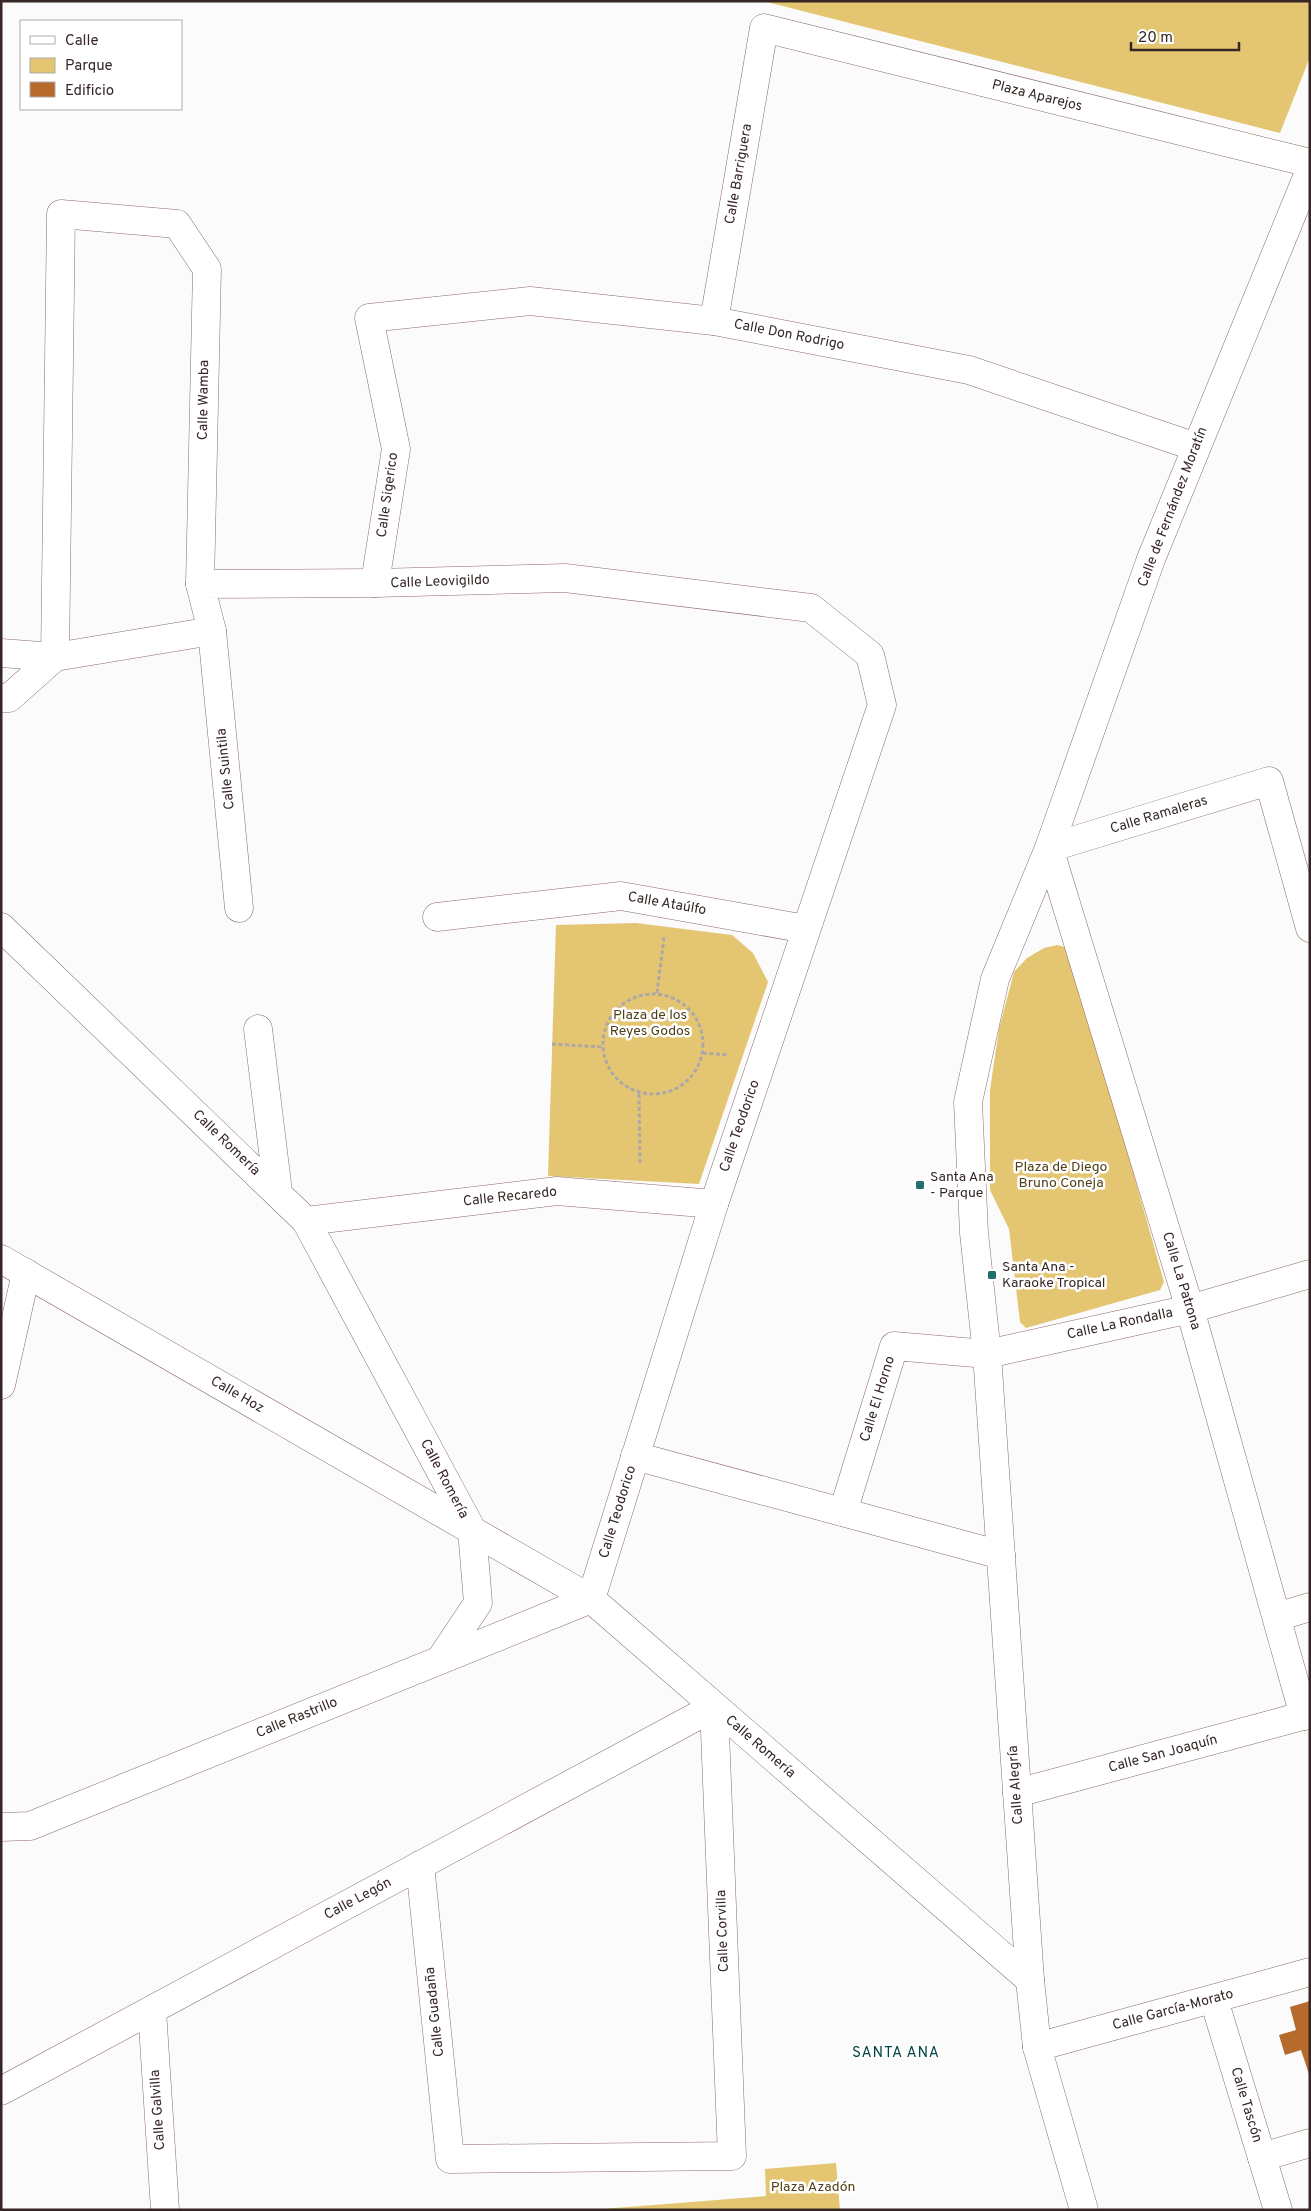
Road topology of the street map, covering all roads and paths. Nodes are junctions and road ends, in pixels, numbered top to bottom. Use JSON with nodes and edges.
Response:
{"nodes":[{"id":1,"x":764,"y":28,"type":"joint"},
{"id":2,"x":1310,"y":164,"type":"edge"},
{"id":3,"x":1310,"y":170,"type":"edge"},
{"id":4,"x":370,"y":318,"type":"joint"},
{"id":5,"x":714,"y":320,"type":"junction"},
{"id":6,"x":1196,"y":447,"type":"junction"},
{"id":7,"x":375,"y":583,"type":"junction"},
{"id":8,"x":200,"y":584,"type":"junction"},
{"id":9,"x":212,"y":631,"type":"junction"},
{"id":10,"x":1,"y":653,"type":"edge"},
{"id":11,"x":870,"y":655,"type":"joint"},
{"id":12,"x":55,"y":656,"type":"junction"},
{"id":13,"x":1,"y":698,"type":"edge"},
{"id":14,"x":1049,"y":848,"type":"junction"},
{"id":15,"x":669,"y":904,"type":"junction"},
{"id":16,"x":239,"y":908,"type":"dead end"},
{"id":17,"x":437,"y":917,"type":"dead end"},
{"id":18,"x":1,"y":927,"type":"edge"},
{"id":19,"x":1310,"y":928,"type":"edge"},
{"id":20,"x":806,"y":929,"type":"junction"},
{"id":21,"x":657,"y":993,"type":"junction"},
{"id":22,"x":258,"y":1029,"type":"dead end"},
{"id":23,"x":552,"y":1044,"type":"dead end"},
{"id":24,"x":602,"y":1047,"type":"junction"},
{"id":25,"x":639,"y":1094,"type":"junction"},
{"id":26,"x":278,"y":1192,"type":"junction"},
{"id":27,"x":639,"y":1198,"type":"junction"},
{"id":28,"x":714,"y":1204,"type":"junction"},
{"id":29,"x":306,"y":1221,"type":"junction"},
{"id":30,"x":1,"y":1259,"type":"edge"},
{"id":31,"x":26,"y":1273,"type":"junction"},
{"id":32,"x":1310,"y":1274,"type":"edge"},
{"id":33,"x":1190,"y":1309,"type":"junction"},
{"id":34,"x":987,"y":1354,"type":"junction"},
{"id":35,"x":1,"y":1384,"type":"edge"},
{"id":36,"x":635,"y":1456,"type":"junction"},
{"id":37,"x":842,"y":1512,"type":"junction"},
{"id":38,"x":472,"y":1530,"type":"junction"},
{"id":39,"x":1001,"y":1555,"type":"junction"},
{"id":40,"x":591,"y":1599,"type":"junction"},
{"id":41,"x":1310,"y":1607,"type":"edge"},
{"id":42,"x":1277,"y":1617,"type":"junction"},
{"id":43,"x":440,"y":1660,"type":"junction"},
{"id":44,"x":714,"y":1707,"type":"junction"},
{"id":45,"x":1307,"y":1715,"type":"edge"},
{"id":46,"x":1017,"y":1793,"type":"junction"},
{"id":47,"x":1,"y":1827,"type":"edge"},
{"id":48,"x":420,"y":1865,"type":"junction"},
{"id":49,"x":1310,"y":1972,"type":"edge"},
{"id":50,"x":1030,"y":1980,"type":"junction"},
{"id":51,"x":1214,"y":2000,"type":"junction"},
{"id":52,"x":152,"y":2010,"type":"junction"},
{"id":53,"x":1037,"y":2047,"type":"junction"},
{"id":54,"x":1,"y":2091,"type":"edge"},
{"id":55,"x":1310,"y":2143,"type":"edge"},
{"id":56,"x":1262,"y":2157,"type":"junction"},
{"id":57,"x":450,"y":2158,"type":"joint"},
{"id":58,"x":165,"y":2210,"type":"edge"},
{"id":59,"x":1084,"y":2210,"type":"edge"},
{"id":60,"x":1278,"y":2210,"type":"edge"}],
"edges":[{"from":1,"to":2,"type":"street","name":"Plaza Aparejos"},
{"from":1,"to":5,"type":"street","name":"Calle Barriguera"},
{"from":3,"to":6,"type":"street","name":"Calle de Fernández Moratín"},
{"from":4,"to":5,"type":"street","name":"Calle Don Rodrigo"},
{"from":4,"to":7,"type":"street","name":"Calle Sigerico"},
{"from":5,"to":6,"type":"street","name":"Calle Don Rodrigo"},
{"from":6,"to":14,"type":"street","name":"Calle de Fernández Moratín"},
{"from":7,"to":8,"type":"street","name":"Calle Leovigildo"},
{"from":7,"to":11,"type":"street","name":"Calle Leovigildo"},
{"from":8,"to":9,"type":"street"},
{"from":8,"to":12,"type":"street","name":"Calle Wamba"},
{"from":9,"to":12,"type":"street"},
{"from":9,"to":16,"type":"street","name":"Calle Suintila"},
{"from":10,"to":12,"type":"street"},
{"from":11,"to":20,"type":"street","name":"Calle Teodorico"},
{"from":12,"to":13,"type":"street"},
{"from":14,"to":19,"type":"street","name":"Calle Ramaleras"},
{"from":14,"to":33,"type":"street","name":"Calle La Patrona"},
{"from":14,"to":34,"type":"street"},
{"from":15,"to":17,"type":"street","name":"Calle Ataúlfo"},
{"from":15,"to":20,"type":"street","name":"Calle Ataúlfo"},
{"from":15,"to":21,"type":"path"},
{"from":18,"to":26,"type":"street","name":"Calle Romería"},
{"from":20,"to":28,"type":"street","name":"Calle Teodorico"},
{"from":21,"to":24,"type":"path"},
{"from":21,"to":25,"type":"path"},
{"from":22,"to":26,"type":"street"},
{"from":23,"to":24,"type":"path"},
{"from":24,"to":25,"type":"path"},
{"from":25,"to":27,"type":"path"},
{"from":26,"to":29,"type":"street","name":"Calle Romería"},
{"from":27,"to":28,"type":"street","name":"Calle Recaredo"},
{"from":27,"to":29,"type":"street","name":"Calle Recaredo"},
{"from":28,"to":36,"type":"street","name":"Calle Teodorico"},
{"from":29,"to":38,"type":"street","name":"Calle Romería"},
{"from":30,"to":31,"type":"street","name":"Calle Hoz"},
{"from":31,"to":35,"type":"street"},
{"from":31,"to":38,"type":"street","name":"Calle Hoz"},
{"from":32,"to":33,"type":"street","name":"Calle La Rondalla"},
{"from":33,"to":34,"type":"street","name":"Calle La Rondalla"},
{"from":33,"to":42,"type":"street","name":"Calle La Patrona"},
{"from":34,"to":37,"type":"street","name":"Calle El Horno"},
{"from":34,"to":39,"type":"street","name":"Calle Alegría"},
{"from":36,"to":37,"type":"street"},
{"from":36,"to":40,"type":"street","name":"Calle Teodorico"},
{"from":37,"to":39,"type":"street"},
{"from":38,"to":40,"type":"street","name":"Calle Romería"},
{"from":38,"to":43,"type":"street"},
{"from":39,"to":46,"type":"street","name":"Calle Alegría"},
{"from":40,"to":43,"type":"street","name":"Calle Rastrillo"},
{"from":40,"to":44,"type":"street","name":"Calle Romería"},
{"from":41,"to":42,"type":"street"},
{"from":42,"to":45,"type":"street","name":"Calle La Patrona"},
{"from":43,"to":47,"type":"street","name":"Calle Rastrillo"},
{"from":44,"to":48,"type":"street","name":"Calle Legón"},
{"from":44,"to":50,"type":"street","name":"Calle Romería"},
{"from":44,"to":57,"type":"street","name":"Calle Corvilla"},
{"from":45,"to":46,"type":"street","name":"Calle San Joaquín"},
{"from":46,"to":50,"type":"street","name":"Calle Alegría"},
{"from":48,"to":52,"type":"street","name":"Calle Legón"},
{"from":48,"to":57,"type":"street","name":"Calle Guadaña"},
{"from":49,"to":51,"type":"street","name":"Calle García-Morato"},
{"from":50,"to":53,"type":"street","name":"Calle Alegría"},
{"from":51,"to":53,"type":"street","name":"Calle García-Morato"},
{"from":51,"to":56,"type":"street","name":"Calle Tascón"},
{"from":52,"to":54,"type":"street","name":"Calle Legón"},
{"from":52,"to":58,"type":"street","name":"Calle Galvilla"},
{"from":53,"to":59,"type":"street","name":"Calle Alegría"},
{"from":55,"to":56,"type":"street"},
{"from":56,"to":60,"type":"street","name":"Calle Tascón"}]}
